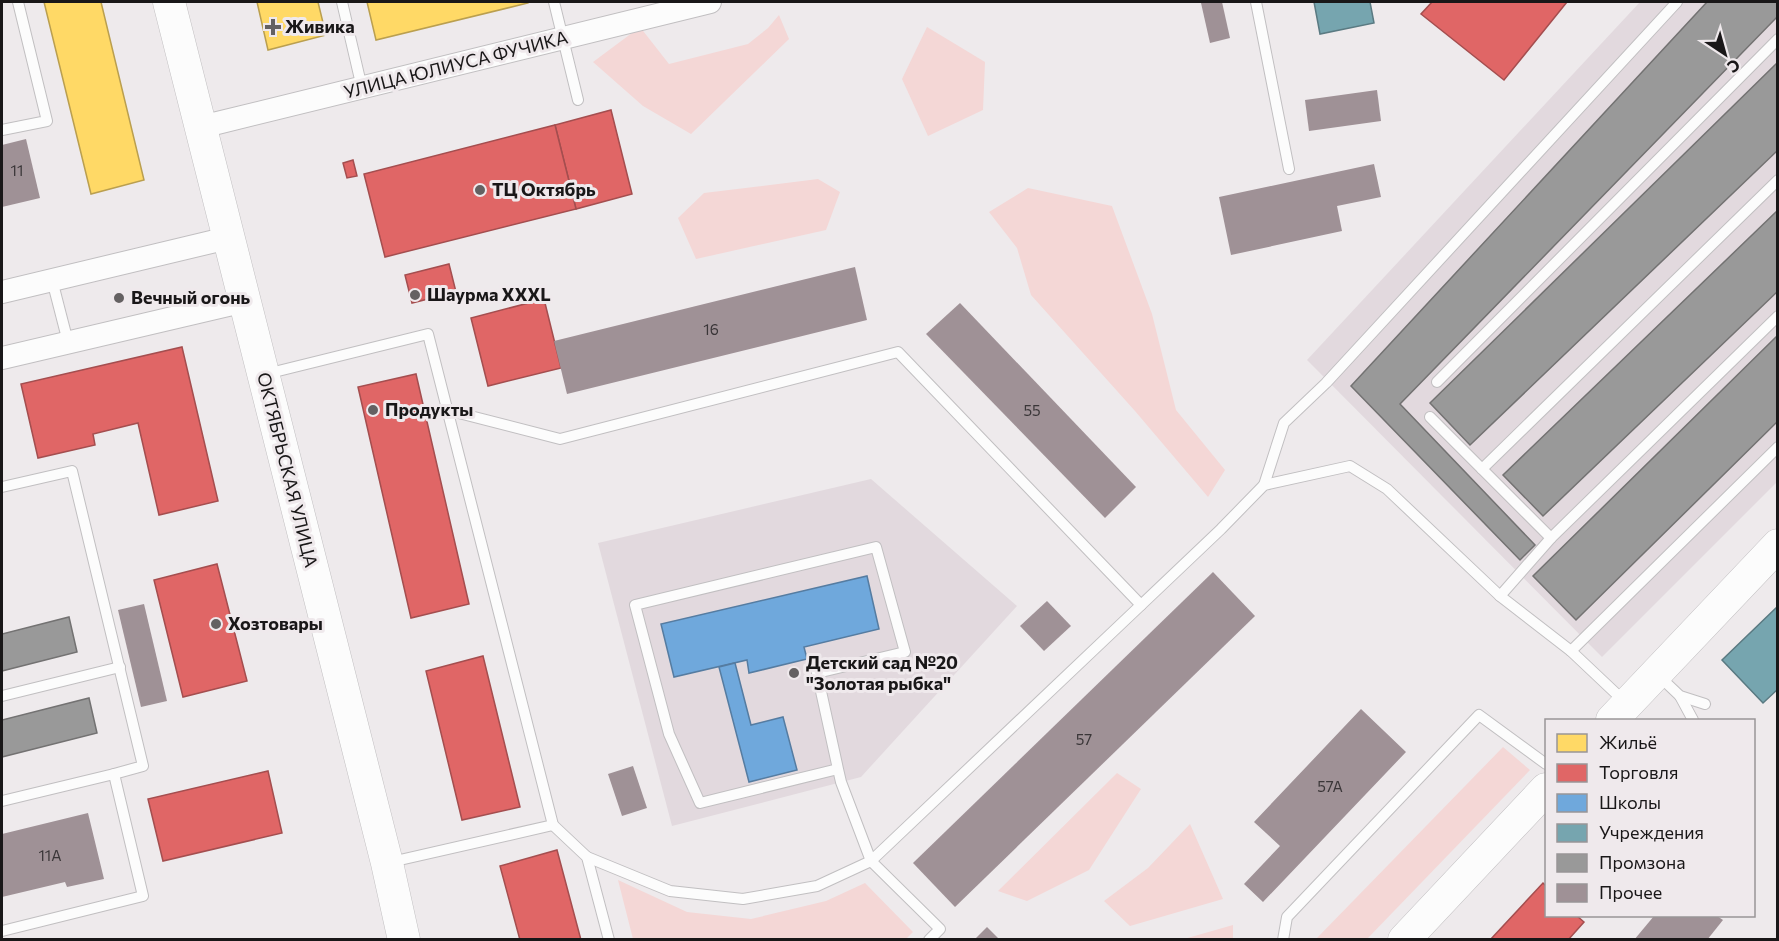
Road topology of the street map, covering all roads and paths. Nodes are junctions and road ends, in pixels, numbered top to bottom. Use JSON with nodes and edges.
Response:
{"nodes":[{"id":1,"x":18,"y":2,"type":"edge"},
{"id":2,"x":169,"y":2,"type":"edge"},
{"id":3,"x":342,"y":2,"type":"edge"},
{"id":4,"x":554,"y":2,"type":"edge"},
{"id":5,"x":710,"y":2,"type":"edge"},
{"id":6,"x":1256,"y":2,"type":"edge"},
{"id":7,"x":1677,"y":2,"type":"edge"},
{"id":8,"x":563,"y":38,"type":"junction"},
{"id":9,"x":1778,"y":39,"type":"edge"},
{"id":10,"x":362,"y":88,"type":"junction"},
{"id":11,"x":578,"y":100,"type":"dead end"},
{"id":12,"x":201,"y":128,"type":"junction"},
{"id":13,"x":2,"y":130,"type":"edge"},
{"id":14,"x":1289,"y":169,"type":"dead end"},
{"id":15,"x":1778,"y":180,"type":"edge"},
{"id":16,"x":228,"y":238,"type":"junction"},
{"id":17,"x":52,"y":280,"type":"junction"},
{"id":18,"x":2,"y":292,"type":"edge"},
{"id":19,"x":245,"y":301,"type":"junction"},
{"id":20,"x":1778,"y":316,"type":"edge"},
{"id":21,"x":68,"y":342,"type":"junction"},
{"id":22,"x":2,"y":358,"type":"edge"},
{"id":23,"x":263,"y":375,"type":"junction"},
{"id":24,"x":1437,"y":382,"type":"dead end"},
{"id":25,"x":447,"y":410,"type":"junction"},
{"id":26,"x":1430,"y":417,"type":"dead end"},
{"id":27,"x":1778,"y":447,"type":"edge"},
{"id":28,"x":1482,"y":469,"type":"junction"},
{"id":29,"x":1264,"y":485,"type":"junction"},
{"id":30,"x":2,"y":487,"type":"edge"},
{"id":31,"x":1551,"y":538,"type":"junction"},
{"id":32,"x":1778,"y":545,"type":"edge"},
{"id":33,"x":1500,"y":596,"type":"junction"},
{"id":34,"x":1141,"y":605,"type":"junction"},
{"id":35,"x":1571,"y":651,"type":"junction"},
{"id":36,"x":120,"y":667,"type":"junction"},
{"id":37,"x":1657,"y":674,"type":"junction"},
{"id":38,"x":2,"y":696,"type":"edge"},
{"id":39,"x":1680,"y":696,"type":"junction"},
{"id":40,"x":1705,"y":704,"type":"dead end"},
{"id":41,"x":1620,"y":712,"type":"edge"},
{"id":42,"x":1692,"y":719,"type":"edge"},
{"id":43,"x":1545,"y":763,"type":"edge"},
{"id":44,"x":838,"y":769,"type":"junction"},
{"id":45,"x":114,"y":774,"type":"junction"},
{"id":46,"x":1545,"y":790,"type":"edge"},
{"id":47,"x":2,"y":801,"type":"edge"},
{"id":48,"x":553,"y":825,"type":"junction"},
{"id":49,"x":587,"y":857,"type":"junction"},
{"id":50,"x":871,"y":861,"type":"junction"},
{"id":51,"x":387,"y":863,"type":"junction"},
{"id":52,"x":2,"y":931,"type":"edge"},
{"id":53,"x":404,"y":939,"type":"edge"},
{"id":54,"x":609,"y":939,"type":"edge"},
{"id":55,"x":928,"y":939,"type":"edge"},
{"id":56,"x":1283,"y":939,"type":"edge"},
{"id":57,"x":1404,"y":939,"type":"edge"}],
"edges":[{"from":1,"to":13,"type":"lane"},
{"from":2,"to":12,"type":"street","name":"ОКТЯБРЬСКАЯ УЛИЦА"},
{"from":3,"to":10,"type":"lane"},
{"from":4,"to":8,"type":"lane"},
{"from":5,"to":8,"type":"street","name":"УЛИЦА ЮЛИУСА ФУЧИКА"},
{"from":6,"to":14,"type":"lane"},
{"from":7,"to":29,"type":"lane"},
{"from":8,"to":10,"type":"street","name":"УЛИЦА ЮЛИУСА ФУЧИКА"},
{"from":8,"to":11,"type":"lane"},
{"from":9,"to":24,"type":"lane"},
{"from":10,"to":12,"type":"street","name":"УЛИЦА ЮЛИУСА ФУЧИКА"},
{"from":12,"to":16,"type":"street","name":"ОКТЯБРЬСКАЯ УЛИЦА"},
{"from":15,"to":28,"type":"lane"},
{"from":16,"to":17,"type":"street"},
{"from":16,"to":19,"type":"street","name":"ОКТЯБРЬСКАЯ УЛИЦА"},
{"from":17,"to":18,"type":"street"},
{"from":17,"to":21,"type":"lane"},
{"from":19,"to":21,"type":"street"},
{"from":19,"to":23,"type":"street","name":"ОКТЯБРЬСКАЯ УЛИЦА"},
{"from":20,"to":31,"type":"lane"},
{"from":21,"to":22,"type":"street"},
{"from":23,"to":25,"type":"lane"},
{"from":23,"to":51,"type":"street","name":"ОКТЯБРЬСКАЯ УЛИЦА"},
{"from":25,"to":34,"type":"lane"},
{"from":25,"to":48,"type":"lane"},
{"from":26,"to":28,"type":"lane"},
{"from":27,"to":35,"type":"lane"},
{"from":28,"to":31,"type":"lane"},
{"from":29,"to":33,"type":"lane"},
{"from":29,"to":34,"type":"lane"},
{"from":30,"to":36,"type":"lane"},
{"from":31,"to":33,"type":"lane"},
{"from":32,"to":37,"type":"street"},
{"from":33,"to":35,"type":"lane"},
{"from":34,"to":50,"type":"lane"},
{"from":35,"to":41,"type":"lane"},
{"from":36,"to":38,"type":"lane"},
{"from":36,"to":45,"type":"lane"},
{"from":37,"to":39,"type":"lane"},
{"from":37,"to":41,"type":"street"},
{"from":39,"to":40,"type":"lane"},
{"from":39,"to":42,"type":"lane"},
{"from":43,"to":56,"type":"lane"},
{"from":44,"to":44,"type":"lane"},
{"from":44,"to":50,"type":"lane"},
{"from":45,"to":47,"type":"lane"},
{"from":45,"to":52,"type":"lane"},
{"from":46,"to":57,"type":"street"},
{"from":48,"to":49,"type":"lane"},
{"from":48,"to":51,"type":"lane"},
{"from":49,"to":50,"type":"lane"},
{"from":49,"to":54,"type":"lane"},
{"from":50,"to":55,"type":"lane"},
{"from":51,"to":53,"type":"street","name":"ОКТЯБРЬСКАЯ УЛИЦА"}]}
